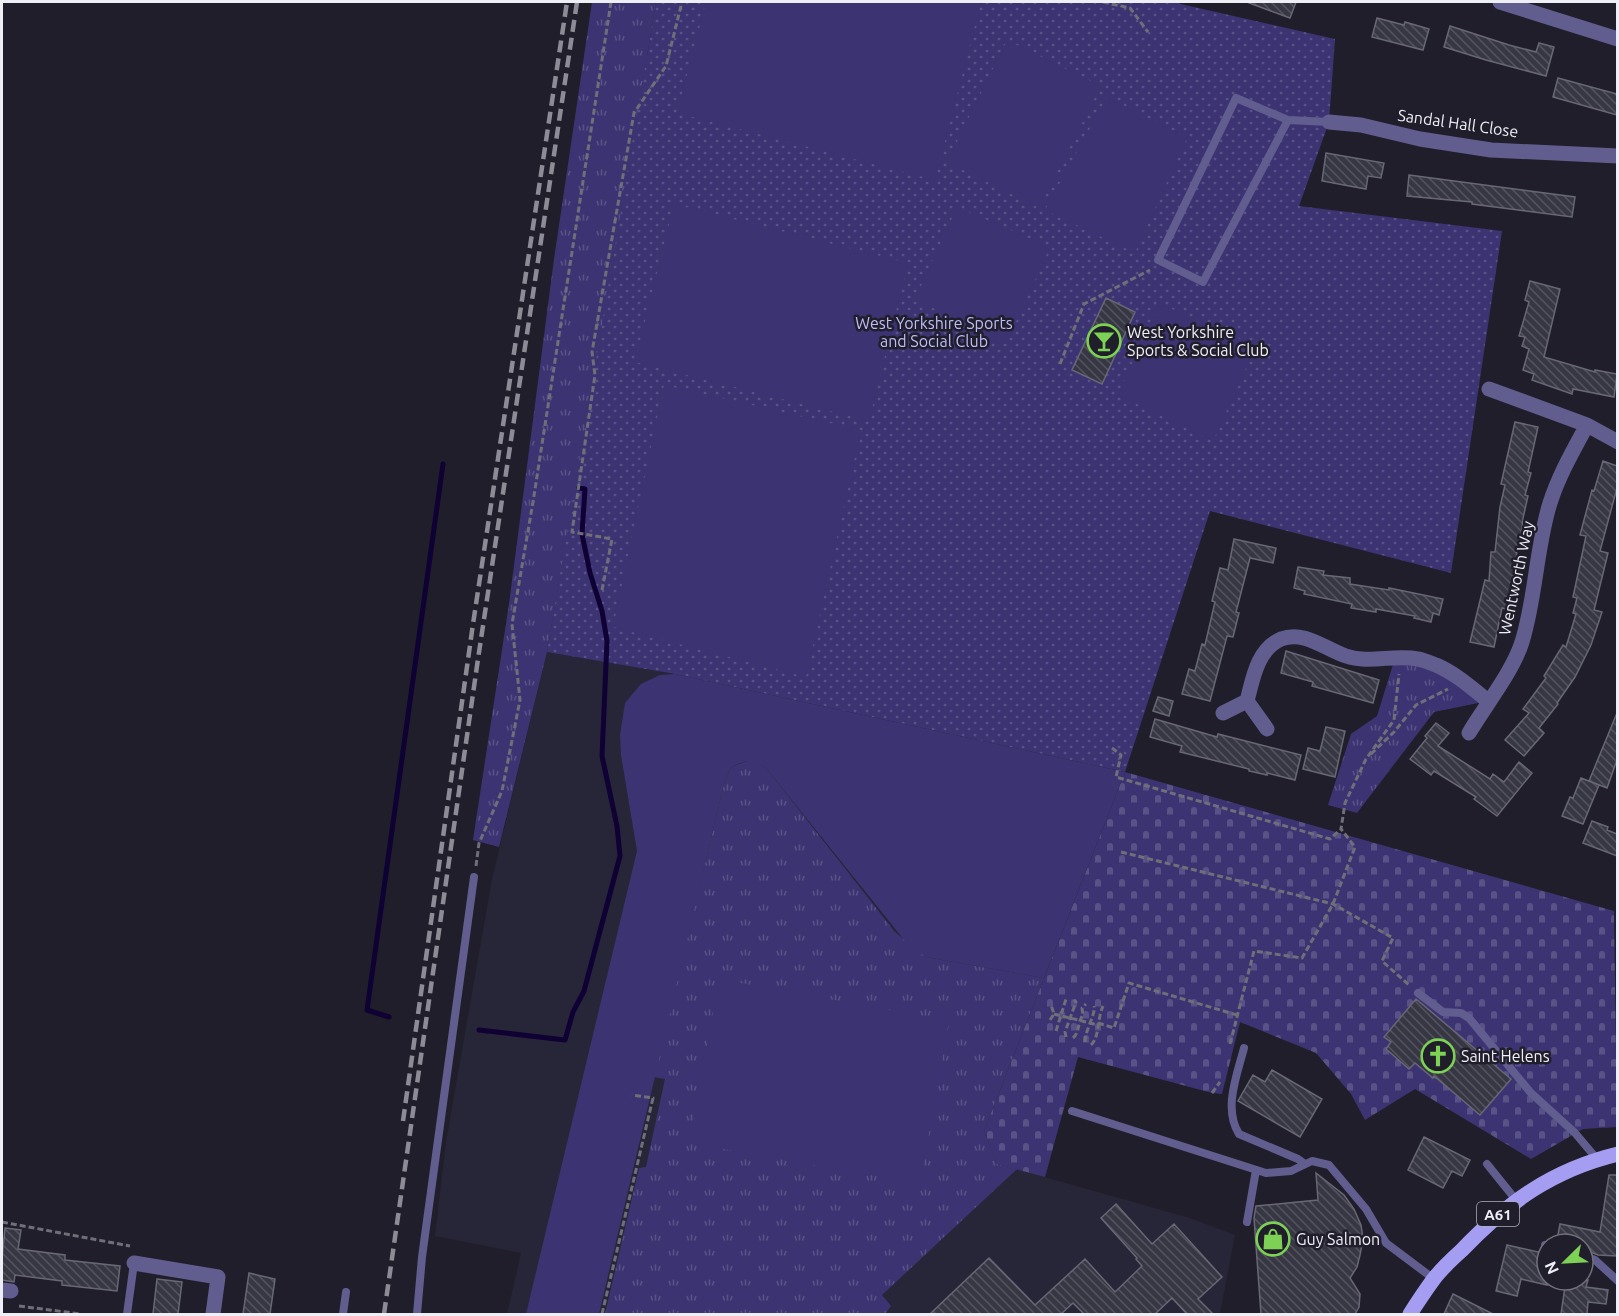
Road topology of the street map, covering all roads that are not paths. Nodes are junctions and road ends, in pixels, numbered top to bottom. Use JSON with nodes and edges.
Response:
{"nodes":[{"id":1,"x":1500,"y":2,"type":"edge"},
{"id":2,"x":1617,"y":39,"type":"edge"},
{"id":3,"x":1288,"y":120,"type":"junction"},
{"id":4,"x":1329,"y":122,"type":"joint"},
{"id":5,"x":1617,"y":156,"type":"edge"},
{"id":6,"x":1490,"y":389,"type":"dead end"},
{"id":7,"x":1587,"y":425,"type":"junction"},
{"id":8,"x":1617,"y":442,"type":"edge"},
{"id":9,"x":1247,"y":701,"type":"junction"},
{"id":10,"x":1488,"y":701,"type":"junction"},
{"id":11,"x":1223,"y":713,"type":"dead end"},
{"id":12,"x":1267,"y":729,"type":"dead end"},
{"id":13,"x":1470,"y":733,"type":"dead end"},
{"id":14,"x":474,"y":877,"type":"road end"},
{"id":15,"x":1418,"y":993,"type":"road end"},
{"id":16,"x":1244,"y":1048,"type":"dead end"},
{"id":17,"x":1072,"y":1112,"type":"dead end"},
{"id":18,"x":1617,"y":1154,"type":"edge"},
{"id":19,"x":1597,"y":1159,"type":"junction"},
{"id":20,"x":1305,"y":1164,"type":"junction"},
{"id":21,"x":1487,"y":1164,"type":"dead end"},
{"id":22,"x":1256,"y":1170,"type":"junction"},
{"id":23,"x":1516,"y":1200,"type":"junction"},
{"id":24,"x":1247,"y":1222,"type":"dead end"},
{"id":25,"x":1595,"y":1260,"type":"edge"},
{"id":26,"x":134,"y":1263,"type":"joint"},
{"id":27,"x":1434,"y":1278,"type":"junction"},
{"id":28,"x":1617,"y":1281,"type":"edge"},
{"id":29,"x":346,"y":1292,"type":"dead end"},
{"id":30,"x":127,"y":1314,"type":"edge"},
{"id":31,"x":213,"y":1314,"type":"edge"},
{"id":32,"x":343,"y":1314,"type":"edge"},
{"id":33,"x":417,"y":1314,"type":"edge"},
{"id":34,"x":1410,"y":1314,"type":"edge"}],
"edges":[{"from":1,"to":2,"type":"street"},
{"from":3,"to":3,"type":"lane"},
{"from":3,"to":4,"type":"lane"},
{"from":4,"to":5,"type":"street","name":"Sandal Hall Close"},
{"from":6,"to":7,"type":"street"},
{"from":7,"to":8,"type":"street"},
{"from":7,"to":10,"type":"street","name":"Wentworth Way"},
{"from":9,"to":10,"type":"street"},
{"from":9,"to":11,"type":"street"},
{"from":9,"to":12,"type":"street"},
{"from":10,"to":13,"type":"street","name":"Wentworth Way"},
{"from":14,"to":33,"type":"lane"},
{"from":15,"to":19,"type":"lane"},
{"from":16,"to":20,"type":"lane"},
{"from":17,"to":22,"type":"lane"},
{"from":18,"to":19,"type":"main road","number":"A61"},
{"from":19,"to":23,"type":"main road","number":"A61"},
{"from":20,"to":22,"type":"lane"},
{"from":20,"to":27,"type":"lane"},
{"from":21,"to":23,"type":"lane"},
{"from":22,"to":24,"type":"lane"},
{"from":23,"to":27,"type":"main road","number":"A61"},
{"from":25,"to":28,"type":"lane"},
{"from":26,"to":30,"type":"lane"},
{"from":26,"to":31,"type":"street"},
{"from":27,"to":34,"type":"main road","number":"A61"},
{"from":29,"to":32,"type":"lane"}]}
